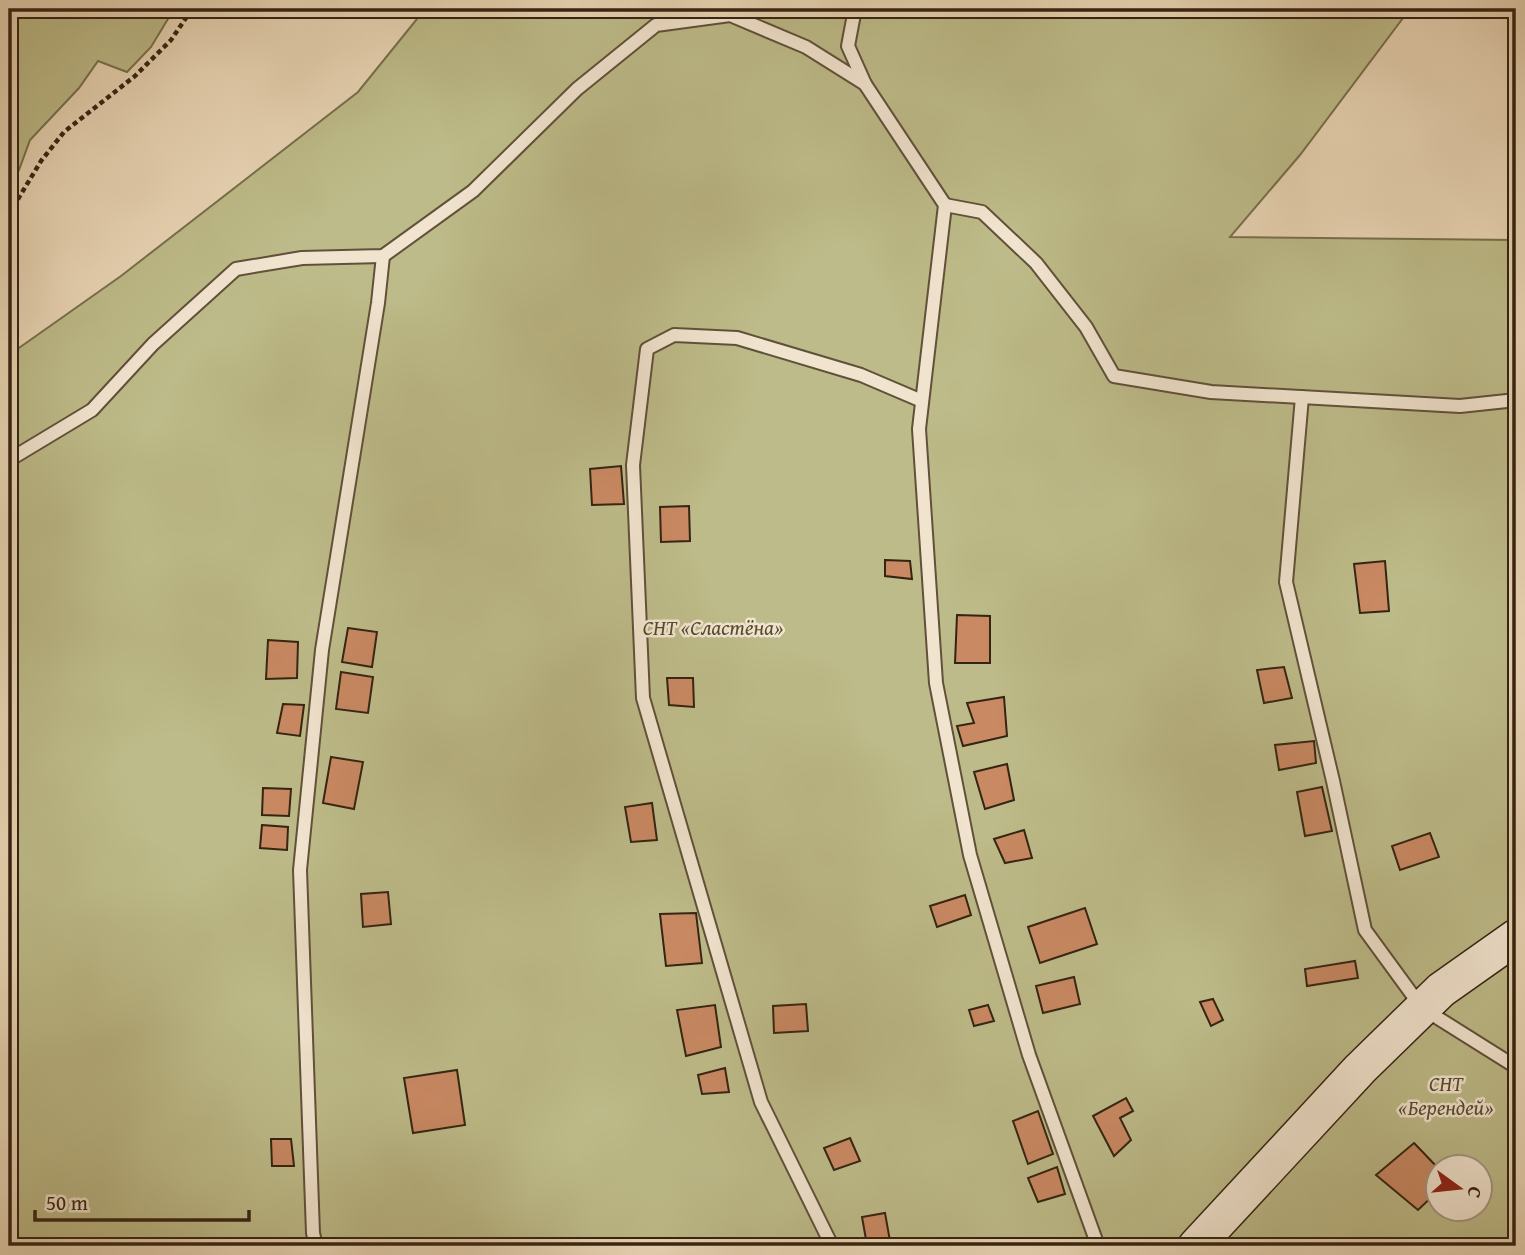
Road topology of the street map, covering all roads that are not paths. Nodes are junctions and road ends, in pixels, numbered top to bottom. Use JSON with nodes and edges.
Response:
{"nodes":[{"id":1,"x":855,"y":9,"type":"edge"},
{"id":2,"x":702,"y":14,"type":"edge"},
{"id":3,"x":865,"y":84,"type":"junction"},
{"id":4,"x":945,"y":205,"type":"junction"},
{"id":5,"x":383,"y":256,"type":"junction"},
{"id":6,"x":1302,"y":397,"type":"junction"},
{"id":7,"x":1516,"y":400,"type":"edge"},
{"id":8,"x":922,"y":401,"type":"junction"},
{"id":9,"x":9,"y":460,"type":"edge"},
{"id":10,"x":1516,"y":937,"type":"edge"},
{"id":11,"x":1422,"y":1008,"type":"junction"},
{"id":12,"x":1516,"y":1067,"type":"edge"},
{"id":13,"x":316,"y":1246,"type":"edge"},
{"id":14,"x":832,"y":1246,"type":"edge"},
{"id":15,"x":1098,"y":1246,"type":"edge"},
{"id":16,"x":1196,"y":1246,"type":"edge"}],
"edges":[{"from":1,"to":3,"type":"lane"},
{"from":2,"to":3,"type":"lane"},
{"from":2,"to":5,"type":"lane"},
{"from":3,"to":4,"type":"lane"},
{"from":4,"to":6,"type":"lane"},
{"from":4,"to":8,"type":"lane"},
{"from":5,"to":9,"type":"lane"},
{"from":5,"to":13,"type":"lane"},
{"from":6,"to":7,"type":"lane"},
{"from":6,"to":11,"type":"lane"},
{"from":8,"to":14,"type":"lane"},
{"from":8,"to":15,"type":"lane"},
{"from":10,"to":11,"type":"street"},
{"from":11,"to":12,"type":"lane"},
{"from":11,"to":16,"type":"street"}]}
